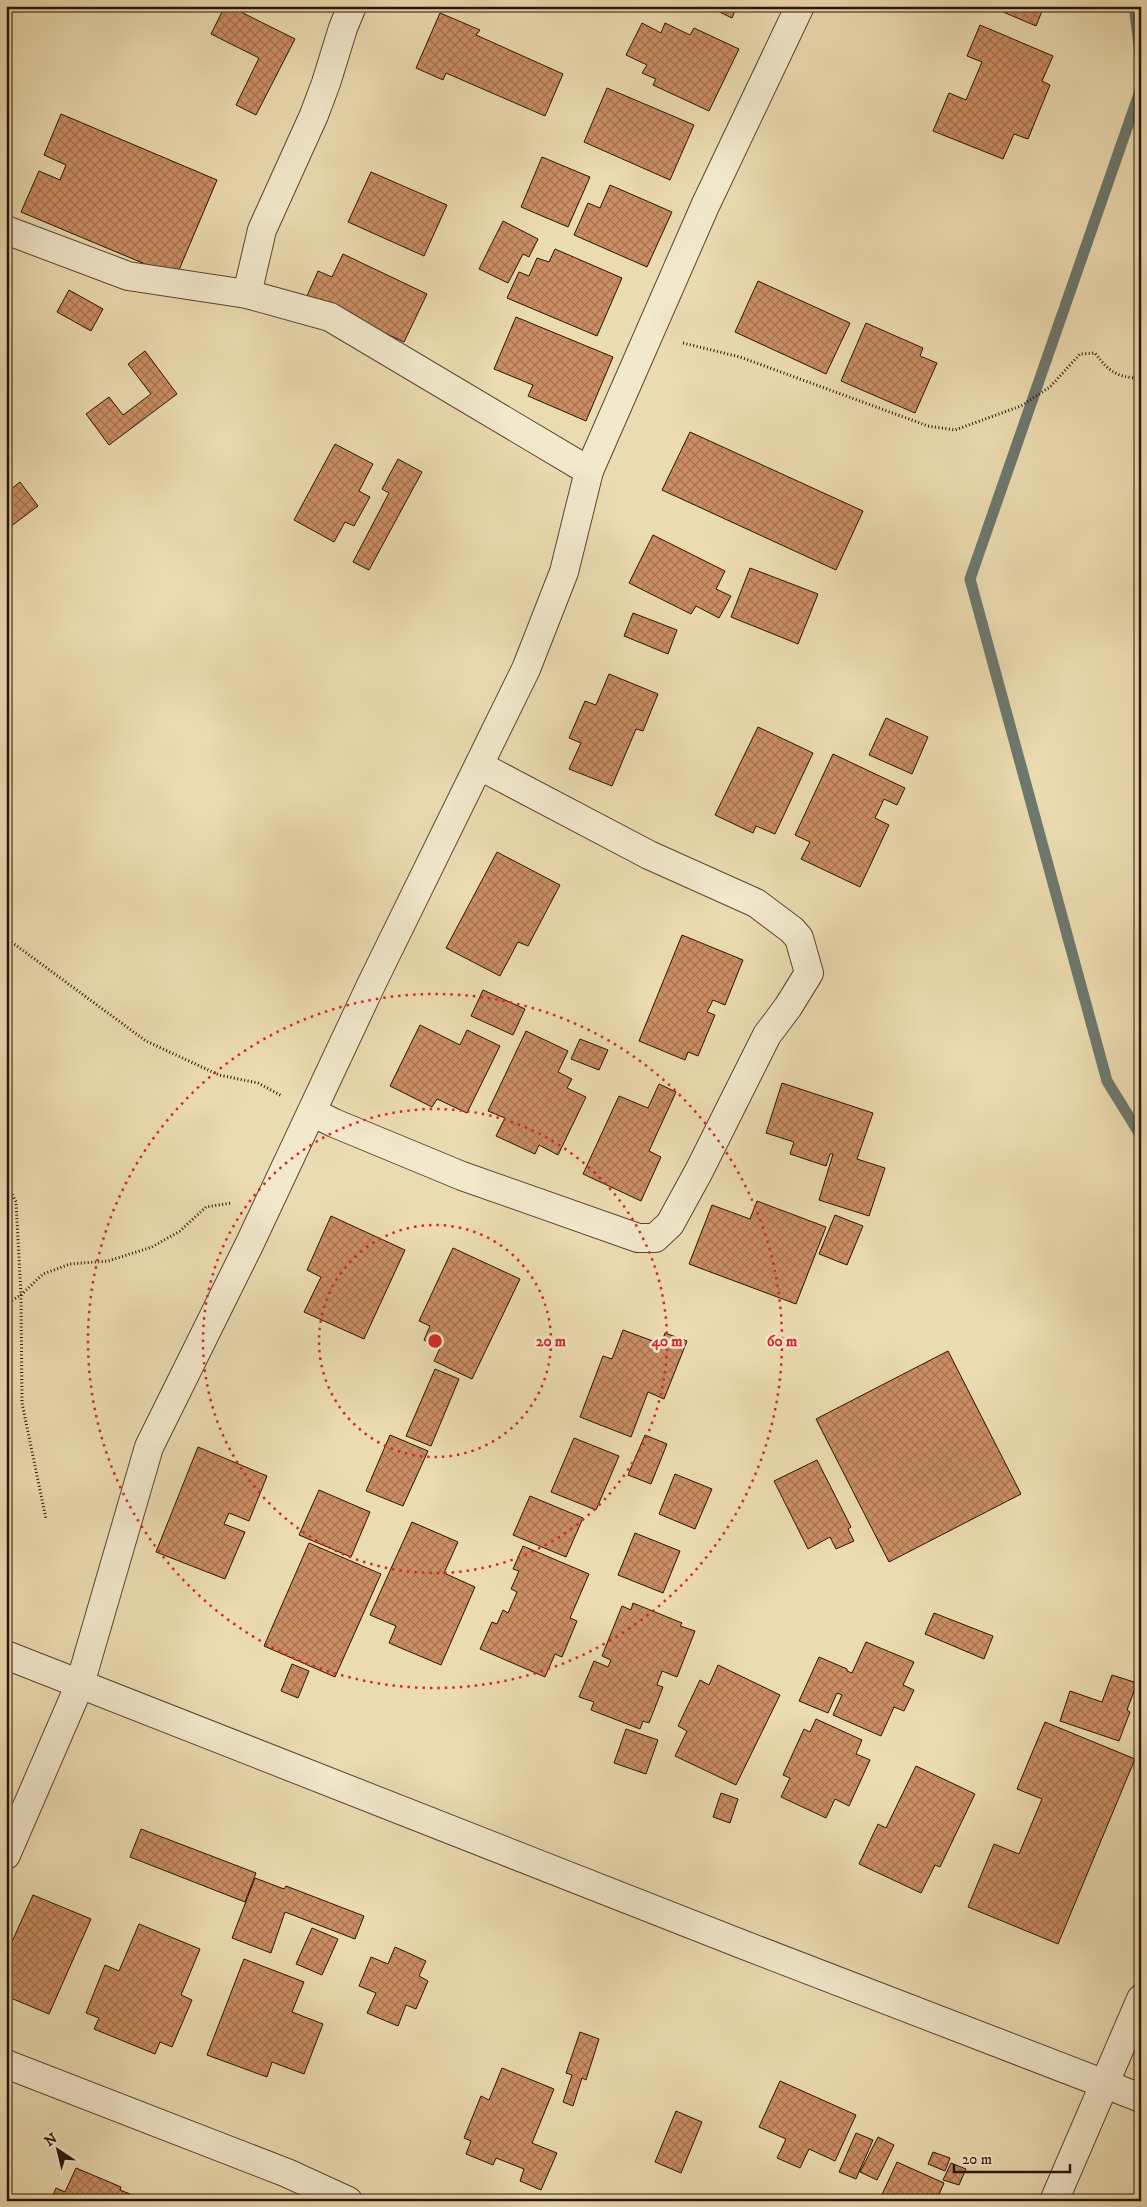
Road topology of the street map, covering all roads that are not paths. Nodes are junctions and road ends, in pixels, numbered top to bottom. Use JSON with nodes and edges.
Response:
{"nodes":[{"id":1,"x":352,"y":6,"type":"edge"},
{"id":2,"x":800,"y":6,"type":"edge"},
{"id":3,"x":6,"y":230,"type":"edge"},
{"id":4,"x":247,"y":294,"type":"junction"},
{"id":5,"x":589,"y":471,"type":"junction"},
{"id":6,"x":480,"y":766,"type":"junction"},
{"id":7,"x":312,"y":1112,"type":"junction"},
{"id":8,"x":6,"y":1655,"type":"edge"},
{"id":9,"x":80,"y":1684,"type":"junction"},
{"id":10,"x":6,"y":1855,"type":"edge"},
{"id":11,"x":1141,"y":1999,"type":"edge"},
{"id":12,"x":6,"y":2064,"type":"edge"},
{"id":13,"x":1104,"y":2082,"type":"junction"},
{"id":14,"x":1141,"y":2098,"type":"edge"},
{"id":15,"x":348,"y":2201,"type":"edge"},
{"id":16,"x":1054,"y":2201,"type":"edge"}],
"edges":[{"from":1,"to":4,"type":"street"},
{"from":2,"to":5,"type":"street"},
{"from":3,"to":4,"type":"street"},
{"from":4,"to":5,"type":"street"},
{"from":5,"to":6,"type":"street"},
{"from":6,"to":7,"type":"street"},
{"from":6,"to":7,"type":"street"},
{"from":7,"to":9,"type":"street"},
{"from":8,"to":9,"type":"street"},
{"from":9,"to":10,"type":"street"},
{"from":9,"to":13,"type":"street"},
{"from":11,"to":13,"type":"street"},
{"from":12,"to":15,"type":"street"},
{"from":13,"to":14,"type":"street"},
{"from":13,"to":16,"type":"street"}]}
